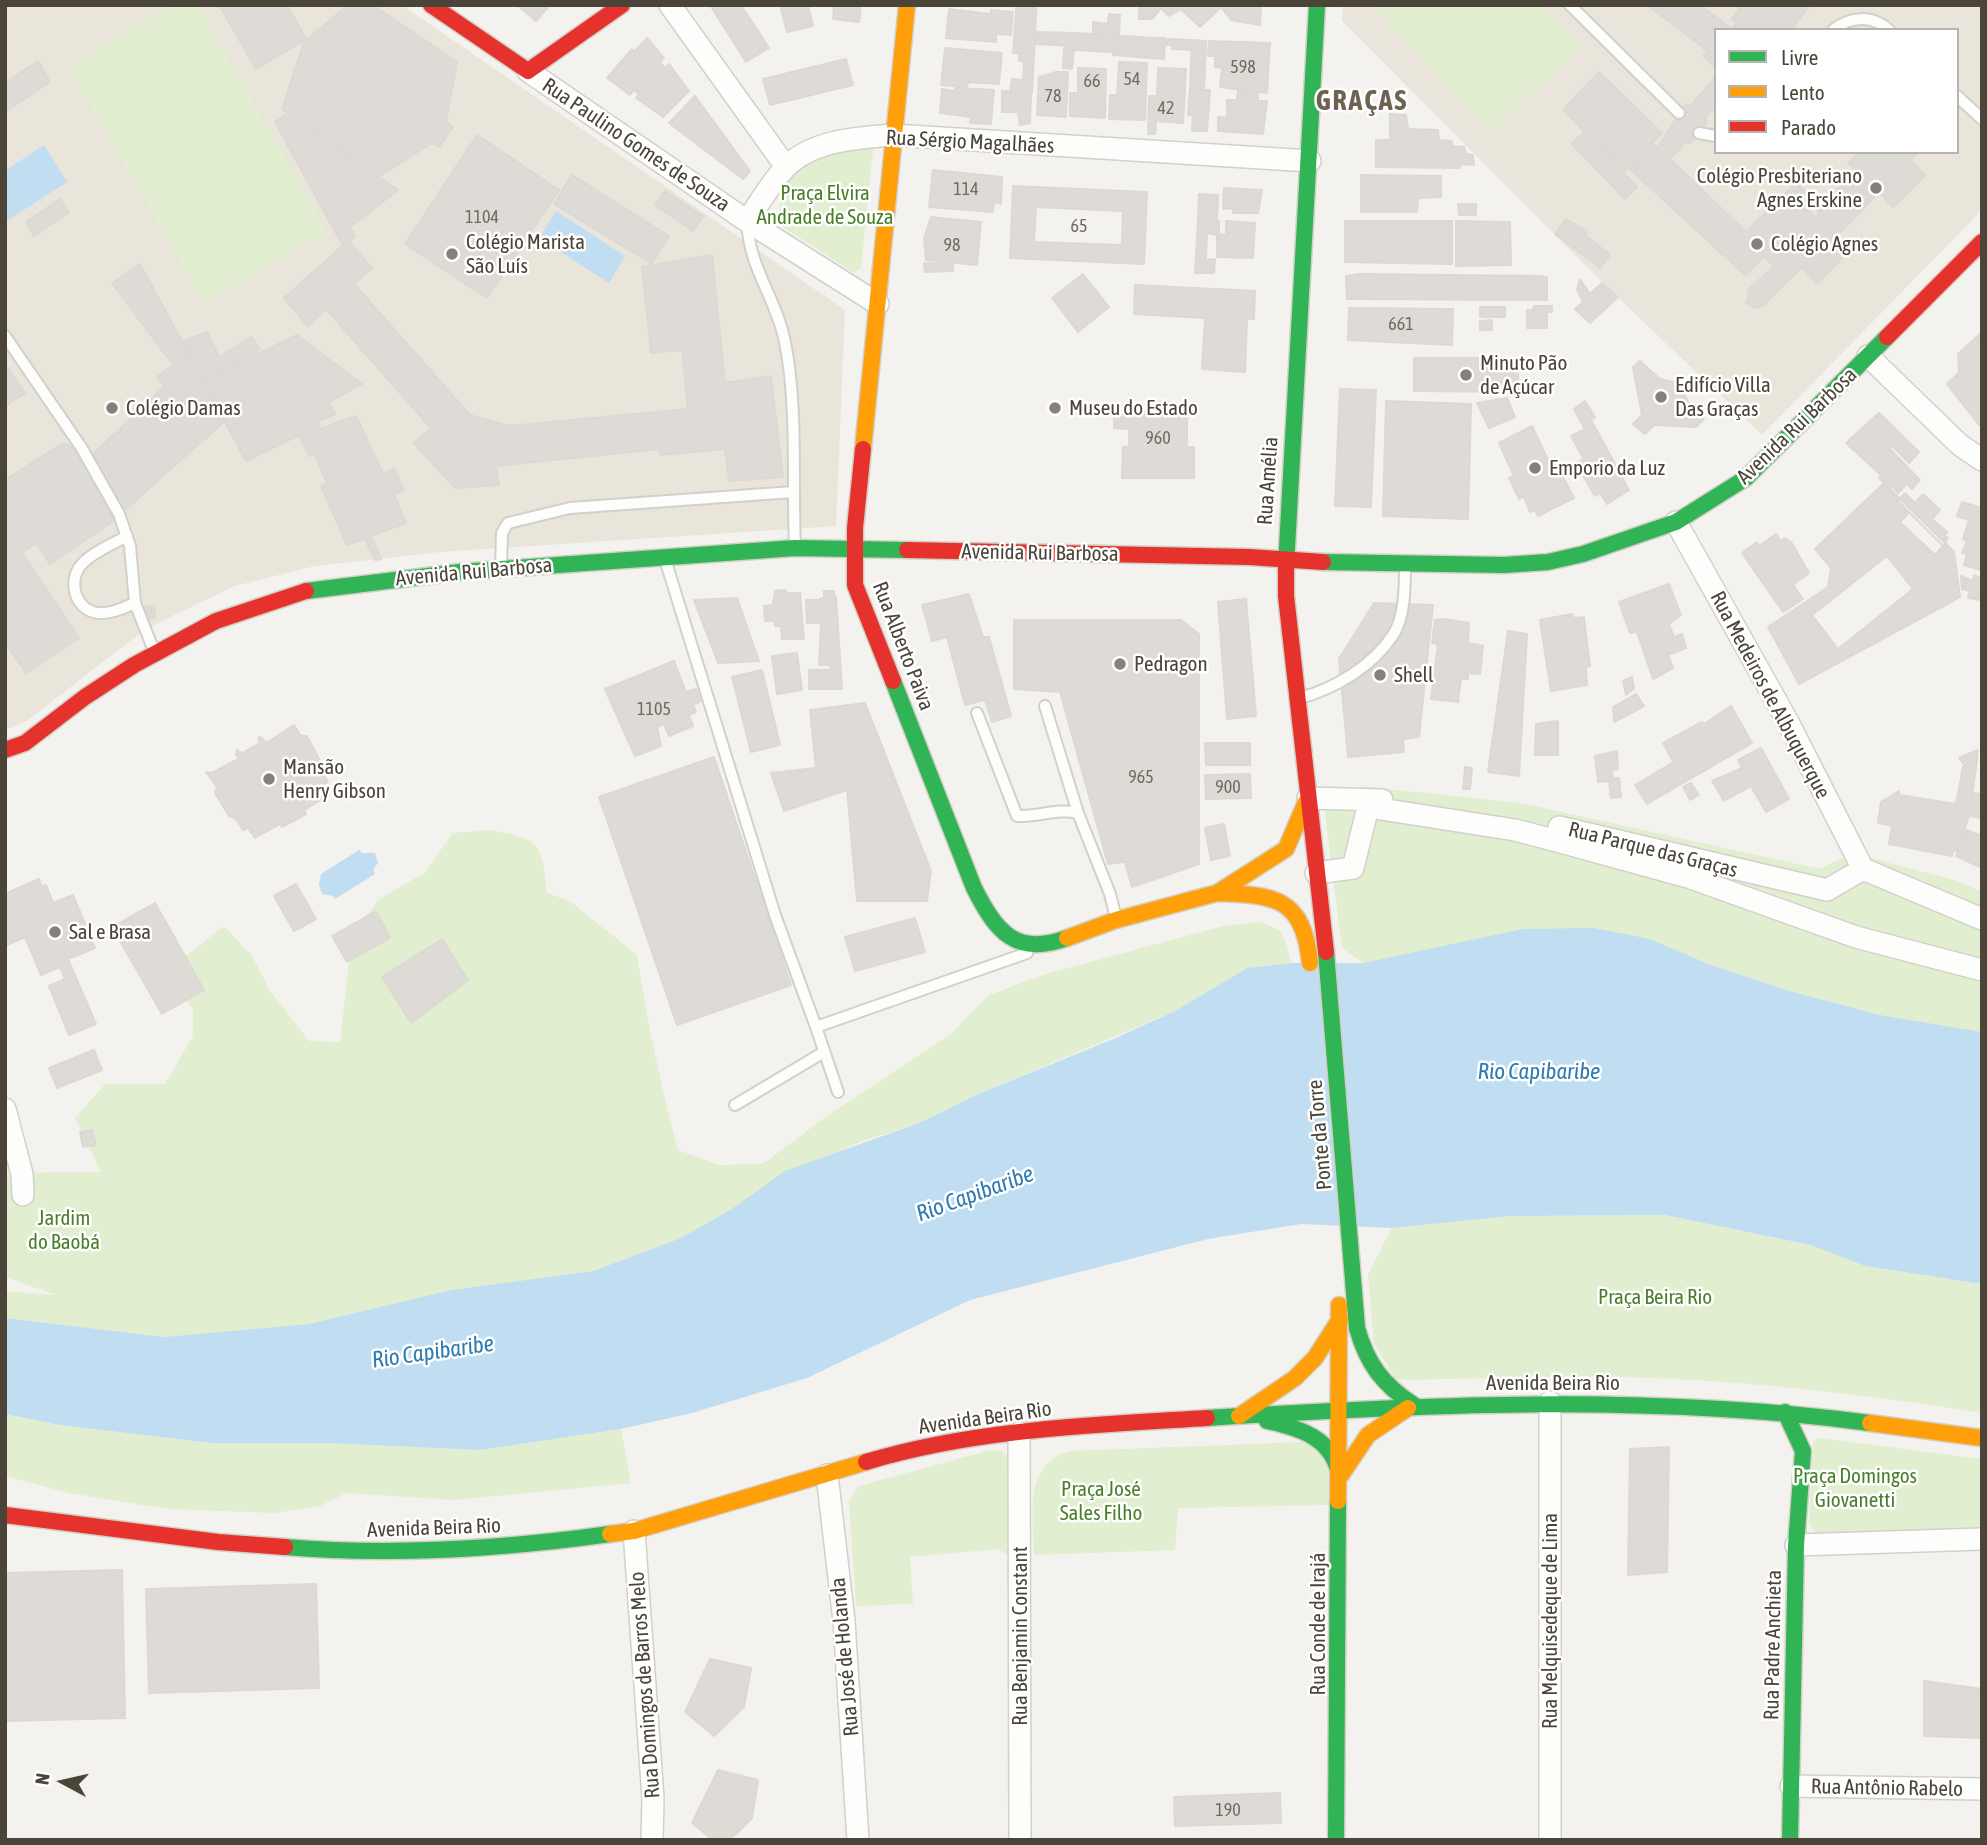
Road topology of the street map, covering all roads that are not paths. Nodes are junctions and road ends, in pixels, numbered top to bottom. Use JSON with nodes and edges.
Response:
{"nodes":[{"id":1,"x":431,"y":5,"type":"edge"},
{"id":2,"x":622,"y":5,"type":"edge"},
{"id":3,"x":670,"y":5,"type":"edge"},
{"id":4,"x":907,"y":5,"type":"edge"},
{"id":5,"x":1317,"y":5,"type":"edge"},
{"id":6,"x":1570,"y":5,"type":"edge"},
{"id":7,"x":1837,"y":28,"type":"edge"},
{"id":8,"x":1887,"y":28,"type":"edge"},
{"id":9,"x":528,"y":71,"type":"junction"},
{"id":10,"x":1959,"y":98,"type":"edge"},
{"id":11,"x":1679,"y":113,"type":"dead end"},
{"id":12,"x":1982,"y":119,"type":"edge"},
{"id":13,"x":1699,"y":132,"type":"dead end"},
{"id":14,"x":893,"y":135,"type":"junction"},
{"id":15,"x":1714,"y":136,"type":"edge"},
{"id":16,"x":1310,"y":160,"type":"junction"},
{"id":17,"x":786,"y":167,"type":"junction"},
{"id":18,"x":747,"y":220,"type":"junction"},
{"id":19,"x":1982,"y":242,"type":"edge"},
{"id":20,"x":878,"y":304,"type":"junction"},
{"id":21,"x":5,"y":336,"type":"edge"},
{"id":22,"x":1868,"y":356,"type":"junction"},
{"id":23,"x":1982,"y":460,"type":"edge"},
{"id":24,"x":793,"y":492,"type":"junction"},
{"id":25,"x":1676,"y":522,"type":"junction"},
{"id":26,"x":127,"y":537,"type":"junction"},
{"id":27,"x":795,"y":548,"type":"junction"},
{"id":28,"x":854,"y":551,"type":"junction"},
{"id":29,"x":664,"y":556,"type":"junction"},
{"id":30,"x":1285,"y":560,"type":"junction"},
{"id":31,"x":1406,"y":564,"type":"junction"},
{"id":32,"x":501,"y":569,"type":"junction"},
{"id":33,"x":135,"y":603,"type":"junction"},
{"id":34,"x":155,"y":653,"type":"junction"},
{"id":35,"x":1297,"y":699,"type":"junction"},
{"id":36,"x":1045,"y":706,"type":"dead end"},
{"id":37,"x":977,"y":713,"type":"dead end"},
{"id":38,"x":15,"y":746,"type":"edge"},
{"id":39,"x":5,"y":768,"type":"edge"},
{"id":40,"x":1308,"y":798,"type":"junction"},
{"id":41,"x":1078,"y":813,"type":"junction"},
{"id":42,"x":1863,"y":869,"type":"junction"},
{"id":43,"x":1316,"y":873,"type":"junction"},
{"id":44,"x":1217,"y":893,"type":"junction"},
{"id":45,"x":1982,"y":919,"type":"edge"},
{"id":46,"x":1116,"y":920,"type":"junction"},
{"id":47,"x":1046,"y":946,"type":"junction"},
{"id":48,"x":1327,"y":957,"type":"joint"},
{"id":49,"x":1982,"y":970,"type":"edge"},
{"id":50,"x":816,"y":1027,"type":"junction"},
{"id":51,"x":824,"y":1052,"type":"junction"},
{"id":52,"x":838,"y":1093,"type":"dead end"},
{"id":53,"x":735,"y":1105,"type":"dead end"},
{"id":54,"x":5,"y":1109,"type":"edge"},
{"id":55,"x":23,"y":1195,"type":"dead end"},
{"id":56,"x":1345,"y":1313,"type":"junction"},
{"id":57,"x":1550,"y":1402,"type":"junction"},
{"id":58,"x":1414,"y":1405,"type":"junction"},
{"id":59,"x":1340,"y":1409,"type":"junction"},
{"id":60,"x":1785,"y":1412,"type":"junction"},
{"id":61,"x":1239,"y":1417,"type":"junction"},
{"id":62,"x":1835,"y":1418,"type":"junction"},
{"id":63,"x":1019,"y":1433,"type":"junction"},
{"id":64,"x":1982,"y":1438,"type":"edge"},
{"id":65,"x":1803,"y":1451,"type":"junction"},
{"id":66,"x":827,"y":1475,"type":"junction"},
{"id":67,"x":1340,"y":1478,"type":"junction"},
{"id":68,"x":5,"y":1515,"type":"edge"},
{"id":69,"x":634,"y":1531,"type":"junction"},
{"id":70,"x":1982,"y":1539,"type":"edge"},
{"id":71,"x":1796,"y":1545,"type":"junction"},
{"id":72,"x":1791,"y":1786,"type":"junction"},
{"id":73,"x":1982,"y":1789,"type":"edge"},
{"id":74,"x":652,"y":1840,"type":"edge"},
{"id":75,"x":858,"y":1840,"type":"edge"},
{"id":76,"x":1020,"y":1840,"type":"edge"},
{"id":77,"x":1336,"y":1840,"type":"edge"},
{"id":78,"x":1550,"y":1840,"type":"edge"},
{"id":79,"x":1790,"y":1840,"type":"edge"}],
"edges":[{"from":1,"to":9,"type":"main road","name":"Rua Paulino Gomes de Souza"},
{"from":2,"to":9,"type":"main road"},
{"from":3,"to":17,"type":"street"},
{"from":4,"to":14,"type":"main road","name":"Rua Alberto Paiva"},
{"from":5,"to":16,"type":"main road","name":"Rua Amélia"},
{"from":6,"to":11,"type":"lane"},
{"from":7,"to":8,"type":"lane"},
{"from":9,"to":18,"type":"street","name":"Rua Paulino Gomes de Souza"},
{"from":10,"to":12,"type":"lane"},
{"from":13,"to":15,"type":"lane"},
{"from":14,"to":16,"type":"street","name":"Rua Sérgio Magalhães"},
{"from":14,"to":17,"type":"street","name":"Rua Sérgio Magalhães"},
{"from":14,"to":20,"type":"main road","name":"Rua Alberto Paiva"},
{"from":16,"to":30,"type":"main road","name":"Rua Amélia"},
{"from":17,"to":18,"type":"street","name":"Rua Sérgio Magalhães"},
{"from":18,"to":20,"type":"street","name":"Rua Paulino Gomes de Souza"},
{"from":18,"to":24,"type":"lane"},
{"from":19,"to":22,"type":"main road","name":"Avenida Rui Barbosa"},
{"from":20,"to":28,"type":"main road","name":"Rua Alberto Paiva"},
{"from":21,"to":26,"type":"lane"},
{"from":22,"to":23,"type":"street"},
{"from":22,"to":25,"type":"main road","name":"Avenida Rui Barbosa"},
{"from":24,"to":27,"type":"lane"},
{"from":24,"to":32,"type":"lane"},
{"from":25,"to":31,"type":"main road","name":"Avenida Rui Barbosa"},
{"from":25,"to":42,"type":"street","name":"Rua Medeiros de Albuquerque"},
{"from":26,"to":33,"type":"lane"},
{"from":26,"to":33,"type":"lane"},
{"from":27,"to":28,"type":"main road","name":"Avenida Rui Barbosa"},
{"from":27,"to":29,"type":"main road","name":"Avenida Rui Barbosa"},
{"from":28,"to":30,"type":"main road","name":"Avenida Rui Barbosa"},
{"from":28,"to":47,"type":"main road","name":"Rua Alberto Paiva"},
{"from":29,"to":32,"type":"main road","name":"Avenida Rui Barbosa"},
{"from":29,"to":50,"type":"lane"},
{"from":30,"to":31,"type":"main road","name":"Avenida Rui Barbosa"},
{"from":30,"to":35,"type":"main road","name":"Rua Amélia"},
{"from":31,"to":35,"type":"lane"},
{"from":32,"to":34,"type":"main road","name":"Avenida Rui Barbosa"},
{"from":33,"to":34,"type":"lane"},
{"from":34,"to":38,"type":"main road","name":"Avenida Rui Barbosa"},
{"from":35,"to":40,"type":"main road","name":"Rua Amélia"},
{"from":36,"to":41,"type":"lane"},
{"from":37,"to":41,"type":"lane"},
{"from":38,"to":39,"type":"street","name":"Avenida Rui Barbosa"},
{"from":40,"to":42,"type":"street","name":"Rua Parque das Graças"},
{"from":40,"to":43,"type":"main road","name":"Rua Amélia"},
{"from":40,"to":44,"type":"main road"},
{"from":41,"to":46,"type":"lane"},
{"from":42,"to":45,"type":"street"},
{"from":43,"to":48,"type":"main road","name":"Rua Amélia"},
{"from":43,"to":49,"type":"street"},
{"from":44,"to":46,"type":"main road"},
{"from":44,"to":56,"type":"main road","name":"Ponte da Torre"},
{"from":46,"to":47,"type":"main road"},
{"from":47,"to":50,"type":"lane"},
{"from":48,"to":56,"type":"main road","name":"Ponte da Torre"},
{"from":50,"to":51,"type":"lane"},
{"from":51,"to":52,"type":"lane"},
{"from":51,"to":53,"type":"lane"},
{"from":54,"to":55,"type":"street"},
{"from":56,"to":58,"type":"main road"},
{"from":56,"to":59,"type":"main road"},
{"from":56,"to":61,"type":"main road"},
{"from":57,"to":58,"type":"main road","name":"Avenida Beira Rio"},
{"from":57,"to":60,"type":"main road","name":"Avenida Beira Rio"},
{"from":57,"to":78,"type":"street","name":"Rua Melquisedeque de Lima"},
{"from":58,"to":59,"type":"main road","name":"Avenida Beira Rio"},
{"from":58,"to":67,"type":"main road"},
{"from":59,"to":61,"type":"main road","name":"Avenida Beira Rio"},
{"from":59,"to":67,"type":"main road","name":"Rua Conde de Irajá"},
{"from":60,"to":62,"type":"main road","name":"Avenida Beira Rio"},
{"from":60,"to":65,"type":"main road","name":"Rua Padre Anchieta"},
{"from":61,"to":63,"type":"main road","name":"Avenida Beira Rio"},
{"from":61,"to":67,"type":"main road"},
{"from":62,"to":64,"type":"main road","name":"Avenida Beira Rio"},
{"from":62,"to":65,"type":"main road"},
{"from":63,"to":66,"type":"main road","name":"Avenida Beira Rio"},
{"from":63,"to":76,"type":"street","name":"Rua Benjamin Constant"},
{"from":65,"to":71,"type":"main road","name":"Rua Padre Anchieta"},
{"from":66,"to":69,"type":"main road","name":"Avenida Beira Rio"},
{"from":66,"to":75,"type":"street","name":"Rua José de Holanda"},
{"from":67,"to":77,"type":"main road","name":"Rua Conde de Irajá"},
{"from":68,"to":69,"type":"main road","name":"Avenida Beira Rio"},
{"from":69,"to":74,"type":"street","name":"Rua Domingos de Barros Melo"},
{"from":70,"to":71,"type":"street"},
{"from":71,"to":72,"type":"main road","name":"Rua Padre Anchieta"},
{"from":72,"to":73,"type":"street","name":"Rua Antônio Rabelo"},
{"from":72,"to":79,"type":"main road","name":"Rua Padre Anchieta"}]}
